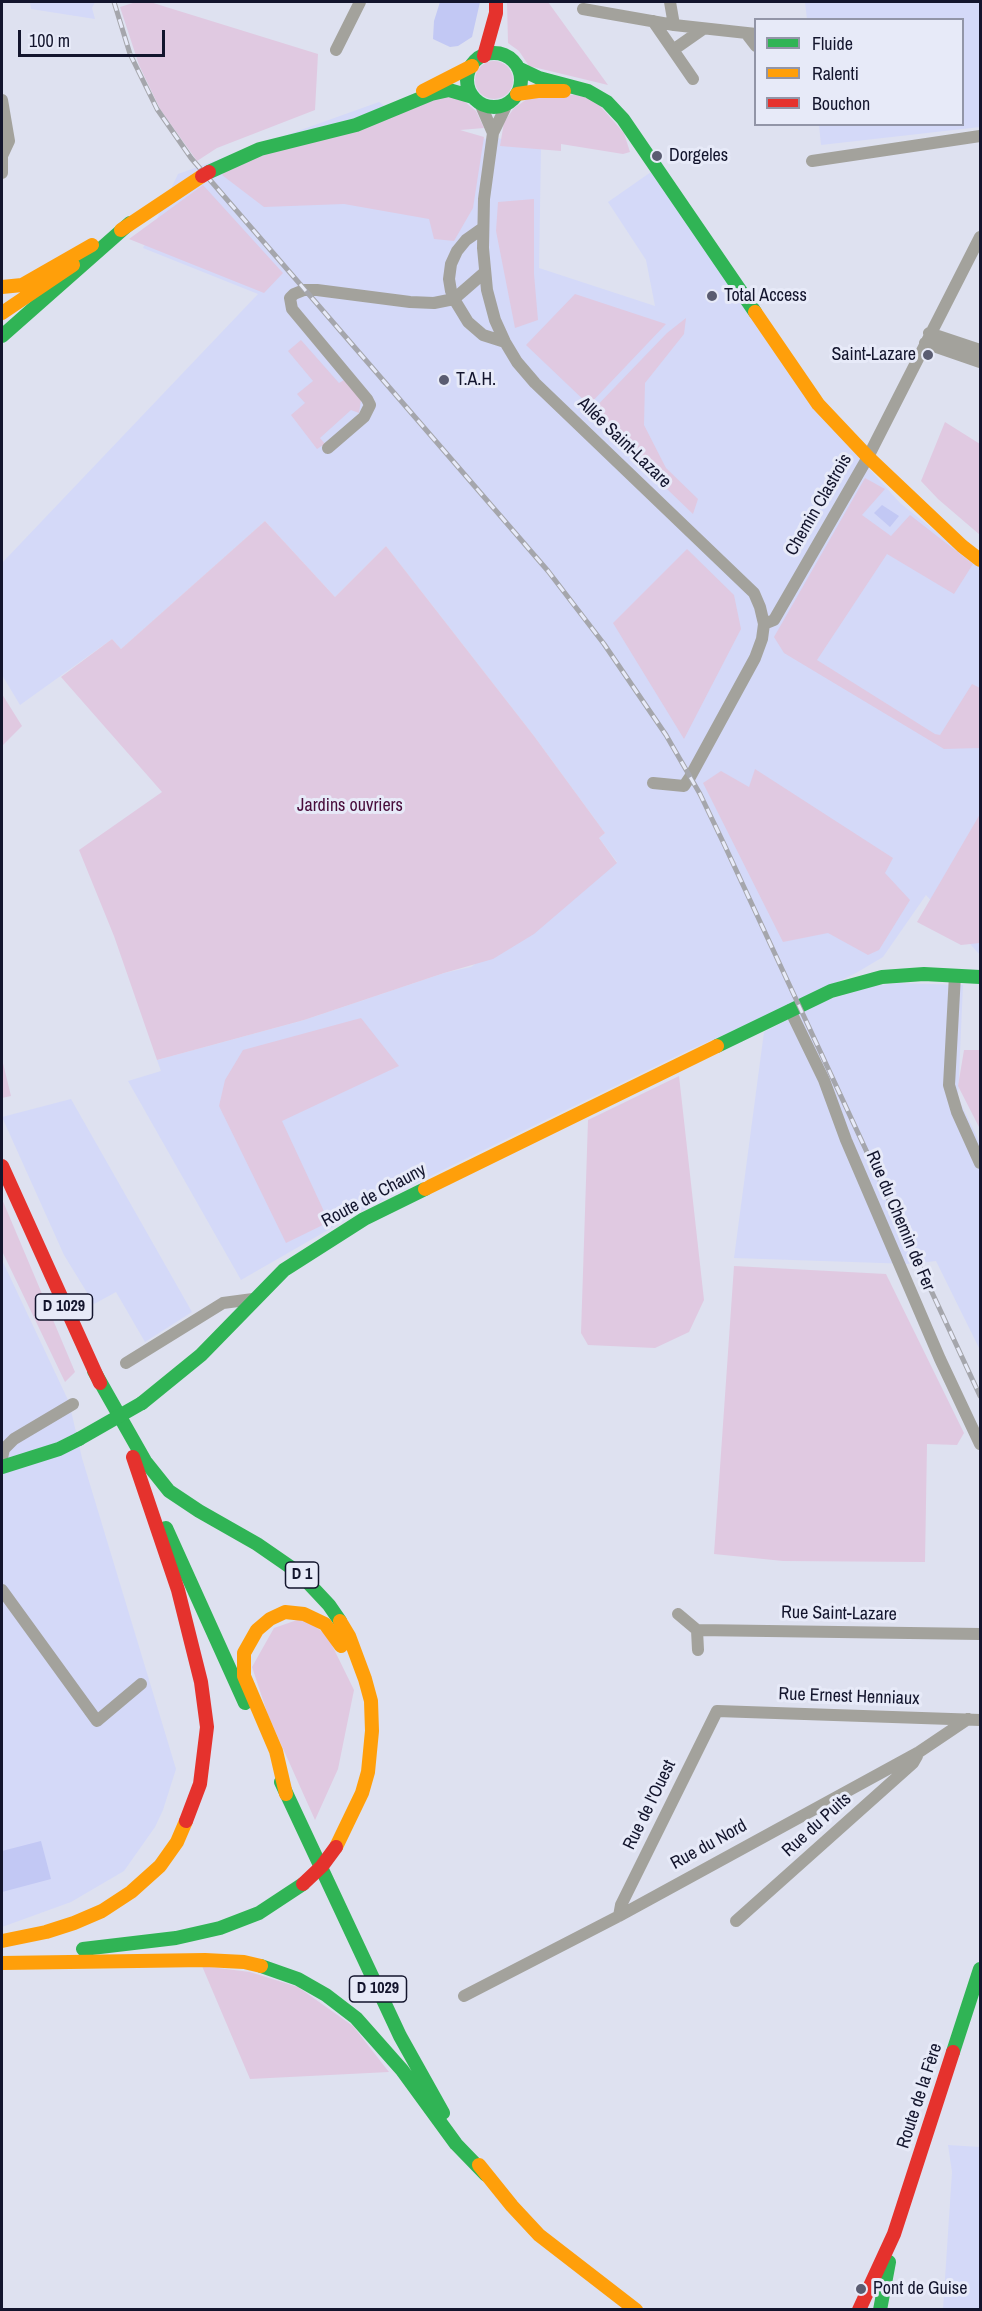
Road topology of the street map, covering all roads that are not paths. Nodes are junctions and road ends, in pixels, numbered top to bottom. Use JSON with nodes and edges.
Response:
{"nodes":[{"id":1,"x":360,"y":2,"type":"edge"},
{"id":2,"x":670,"y":2,"type":"edge"},
{"id":3,"x":496,"y":7,"type":"edge"},
{"id":4,"x":583,"y":9,"type":"dead end"},
{"id":5,"x":653,"y":21,"type":"junction"},
{"id":6,"x":674,"y":25,"type":"junction"},
{"id":7,"x":703,"y":29,"type":"junction"},
{"id":8,"x":751,"y":34,"type":"edge"},
{"id":9,"x":336,"y":50,"type":"dead end"},
{"id":10,"x":673,"y":50,"type":"junction"},
{"id":11,"x":484,"y":56,"type":"junction"},
{"id":12,"x":508,"y":57,"type":"junction"},
{"id":13,"x":472,"y":66,"type":"junction"},
{"id":14,"x":518,"y":68,"type":"junction"},
{"id":15,"x":693,"y":79,"type":"dead end"},
{"id":16,"x":588,"y":91,"type":"junction"},
{"id":17,"x":512,"y":99,"type":"junction"},
{"id":18,"x":2,"y":100,"type":"edge"},
{"id":19,"x":476,"y":100,"type":"junction"},
{"id":20,"x":400,"y":106,"type":"junction"},
{"id":21,"x":493,"y":133,"type":"junction"},
{"id":22,"x":981,"y":136,"type":"edge"},
{"id":23,"x":812,"y":161,"type":"dead end"},
{"id":24,"x":2,"y":174,"type":"edge"},
{"id":25,"x":130,"y":223,"type":"junction"},
{"id":26,"x":483,"y":228,"type":"junction"},
{"id":27,"x":981,"y":237,"type":"edge"},
{"id":28,"x":68,"y":269,"type":"junction"},
{"id":29,"x":485,"y":272,"type":"junction"},
{"id":30,"x":2,"y":287,"type":"edge"},
{"id":31,"x":454,"y":299,"type":"junction"},
{"id":32,"x":2,"y":313,"type":"edge"},
{"id":33,"x":2,"y":325,"type":"edge"},
{"id":34,"x":2,"y":336,"type":"edge"},
{"id":35,"x":927,"y":338,"type":"junction"},
{"id":36,"x":505,"y":342,"type":"junction"},
{"id":37,"x":981,"y":350,"type":"edge"},
{"id":38,"x":981,"y":362,"type":"edge"},
{"id":39,"x":328,"y":448,"type":"dead end"},
{"id":40,"x":868,"y":457,"type":"junction"},
{"id":41,"x":981,"y":560,"type":"edge"},
{"id":42,"x":764,"y":624,"type":"junction"},
{"id":43,"x":653,"y":783,"type":"dead end"},
{"id":44,"x":955,"y":975,"type":"junction"},
{"id":45,"x":981,"y":977,"type":"edge"},
{"id":46,"x":795,"y":1007,"type":"junction"},
{"id":47,"x":981,"y":1163,"type":"edge"},
{"id":48,"x":2,"y":1166,"type":"edge"},
{"id":49,"x":253,"y":1299,"type":"junction"},
{"id":50,"x":126,"y":1363,"type":"dead end"},
{"id":51,"x":94,"y":1371,"type":"junction"},
{"id":52,"x":73,"y":1404,"type":"dead end"},
{"id":53,"x":981,"y":1444,"type":"edge"},
{"id":54,"x":133,"y":1456,"type":"junction"},
{"id":55,"x":2,"y":1458,"type":"edge"},
{"id":56,"x":2,"y":1467,"type":"edge"},
{"id":57,"x":2,"y":1590,"type":"edge"},
{"id":58,"x":678,"y":1614,"type":"dead end"},
{"id":59,"x":697,"y":1630,"type":"junction"},
{"id":60,"x":981,"y":1634,"type":"edge"},
{"id":61,"x":698,"y":1650,"type":"dead end"},
{"id":62,"x":141,"y":1684,"type":"dead end"},
{"id":63,"x":717,"y":1711,"type":"joint"},
{"id":64,"x":968,"y":1719,"type":"junction"},
{"id":65,"x":981,"y":1720,"type":"edge"},
{"id":66,"x":919,"y":1752,"type":"junction"},
{"id":67,"x":286,"y":1794,"type":"junction"},
{"id":68,"x":331,"y":1844,"type":"junction"},
{"id":69,"x":303,"y":1877,"type":"junction"},
{"id":70,"x":619,"y":1916,"type":"junction"},
{"id":71,"x":736,"y":1921,"type":"dead end"},
{"id":72,"x":2,"y":1942,"type":"edge"},
{"id":73,"x":2,"y":1958,"type":"edge"},
{"id":74,"x":2,"y":1963,"type":"edge"},
{"id":75,"x":981,"y":1969,"type":"edge"},
{"id":76,"x":464,"y":1996,"type":"dead end"},
{"id":77,"x":486,"y":2175,"type":"junction"},
{"id":78,"x":894,"y":2234,"type":"junction"},
{"id":79,"x":636,"y":2310,"type":"edge"},
{"id":80,"x":859,"y":2310,"type":"edge"},
{"id":81,"x":880,"y":2310,"type":"edge"}],
"edges":[{"from":1,"to":9,"type":"street"},
{"from":2,"to":6,"type":"street"},
{"from":3,"to":11,"type":"main road"},
{"from":3,"to":12,"type":"main road"},
{"from":4,"to":5,"type":"street"},
{"from":5,"to":6,"type":"street"},
{"from":5,"to":10,"type":"street"},
{"from":6,"to":7,"type":"street"},
{"from":7,"to":8,"type":"street"},
{"from":7,"to":10,"type":"street"},
{"from":10,"to":15,"type":"street"},
{"from":11,"to":12,"type":"main road"},
{"from":11,"to":13,"type":"main road"},
{"from":12,"to":14,"type":"main road"},
{"from":13,"to":19,"type":"main road"},
{"from":13,"to":20,"type":"main road"},
{"from":14,"to":16,"type":"main road"},
{"from":14,"to":17,"type":"main road"},
{"from":16,"to":17,"type":"main road"},
{"from":16,"to":40,"type":"main road"},
{"from":17,"to":19,"type":"main road"},
{"from":17,"to":21,"type":"street"},
{"from":18,"to":24,"type":"street"},
{"from":19,"to":20,"type":"main road"},
{"from":19,"to":21,"type":"street"},
{"from":20,"to":25,"type":"main road"},
{"from":21,"to":26,"type":"street","name":"Allée Saint-Lazare"},
{"from":22,"to":23,"type":"street"},
{"from":25,"to":28,"type":"main road"},
{"from":25,"to":30,"type":"main road"},
{"from":25,"to":34,"type":"main road"},
{"from":26,"to":29,"type":"street","name":"Allée Saint-Lazare"},
{"from":26,"to":31,"type":"street"},
{"from":27,"to":35,"type":"street","name":"Chemin Clastrois"},
{"from":28,"to":32,"type":"main road"},
{"from":28,"to":33,"type":"main road"},
{"from":29,"to":31,"type":"street"},
{"from":29,"to":36,"type":"street","name":"Allée Saint-Lazare"},
{"from":31,"to":36,"type":"street"},
{"from":31,"to":39,"type":"street"},
{"from":35,"to":37,"type":"street"},
{"from":35,"to":38,"type":"street"},
{"from":35,"to":40,"type":"street","name":"Chemin Clastrois"},
{"from":36,"to":42,"type":"street","name":"Allée Saint-Lazare"},
{"from":40,"to":41,"type":"main road"},
{"from":40,"to":42,"type":"street","name":"Chemin Clastrois"},
{"from":42,"to":43,"type":"street","name":"Chemin Clastrois"},
{"from":44,"to":45,"type":"main road","name":"Route de Chauny"},
{"from":44,"to":46,"type":"main road","name":"Route de Chauny"},
{"from":44,"to":47,"type":"street"},
{"from":46,"to":49,"type":"main road","name":"Route de Chauny"},
{"from":46,"to":53,"type":"street","name":"Rue du Chemin de Fer"},
{"from":48,"to":51,"type":"main road","number":"D 1029"},
{"from":49,"to":50,"type":"street"},
{"from":49,"to":56,"type":"main road","name":"Route de Chauny","bridge":true},
{"from":51,"to":54,"type":"main road","number":"D 1029"},
{"from":51,"to":68,"type":"main road","number":"D 1"},
{"from":52,"to":55,"type":"street"},
{"from":54,"to":67,"type":"main road","number":"D 1029"},
{"from":54,"to":72,"type":"main road","number":"D 1"},
{"from":57,"to":62,"type":"street"},
{"from":58,"to":59,"type":"street"},
{"from":59,"to":60,"type":"street","name":"Rue Saint-Lazare"},
{"from":59,"to":61,"type":"street"},
{"from":63,"to":64,"type":"street","name":"Rue Ernest Henniaux"},
{"from":63,"to":70,"type":"street","name":"Rue de l'Ouest"},
{"from":64,"to":65,"type":"street","name":"Rue Ernest Henniaux"},
{"from":64,"to":66,"type":"street","name":"Rue du Nord"},
{"from":66,"to":70,"type":"street","name":"Rue du Nord"},
{"from":66,"to":71,"type":"street","name":"Rue du Puits"},
{"from":67,"to":68,"type":"main road","number":"D 1"},
{"from":67,"to":77,"type":"main road","number":"D 1029"},
{"from":68,"to":69,"type":"main road","number":"D 1"},
{"from":69,"to":72,"type":"main road","number":"D 1"},
{"from":69,"to":73,"type":"main road","number":"D 1"},
{"from":70,"to":76,"type":"street","name":"Rue du Nord"},
{"from":74,"to":77,"type":"main road"},
{"from":75,"to":78,"type":"main road","name":"Route de la Fère"},
{"from":77,"to":79,"type":"main road","number":"D 1029"},
{"from":78,"to":80,"type":"main road","name":"Route de la Fère"},
{"from":78,"to":81,"type":"main road","name":"Route de la Fère"}]}
